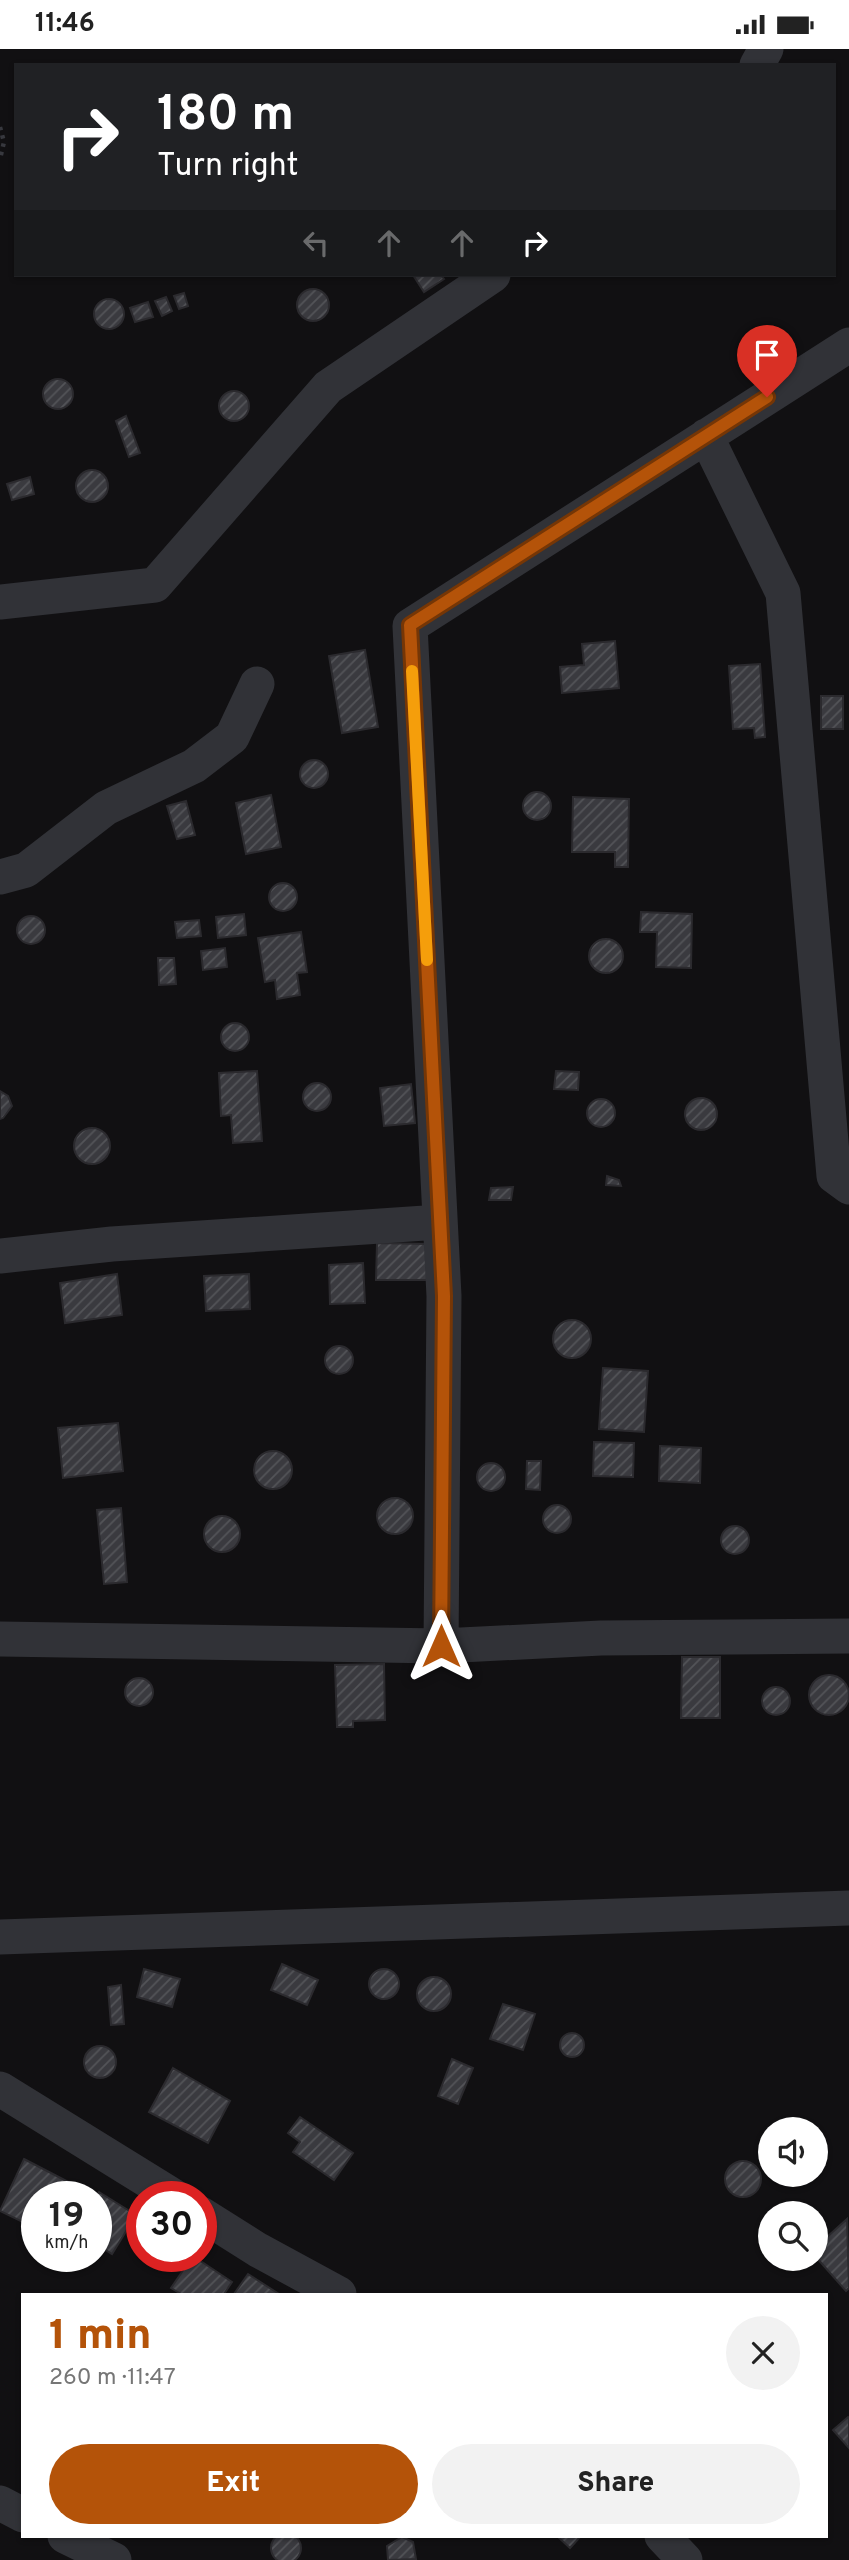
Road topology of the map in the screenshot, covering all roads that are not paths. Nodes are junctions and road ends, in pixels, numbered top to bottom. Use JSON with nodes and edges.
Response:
{"nodes":[{"id":1,"x":490,"y":277,"type":"edge"},
{"id":2,"x":849,"y":345,"type":"edge"},
{"id":3,"x":706,"y":436,"type":"junction"},
{"id":4,"x":0,"y":602,"type":"edge"},
{"id":5,"x":257,"y":684,"type":"dead end"},
{"id":6,"x":0,"y":877,"type":"edge"},
{"id":7,"x":849,"y":1187,"type":"edge"},
{"id":8,"x":440,"y":1222,"type":"junction"},
{"id":9,"x":0,"y":1257,"type":"edge"},
{"id":10,"x":849,"y":1636,"type":"edge"},
{"id":11,"x":0,"y":1639,"type":"edge"},
{"id":12,"x":441,"y":1646,"type":"junction"},
{"id":13,"x":849,"y":1908,"type":"edge"},
{"id":14,"x":0,"y":1937,"type":"edge"},
{"id":15,"x":0,"y":2089,"type":"edge"},
{"id":16,"x":149,"y":2181,"type":"edge"},
{"id":17,"x":217,"y":2224,"type":"edge"},
{"id":18,"x":337,"y":2293,"type":"edge"},
{"id":19,"x":0,"y":2504,"type":"edge"},
{"id":20,"x":21,"y":2514,"type":"edge"},
{"id":21,"x":69,"y":2538,"type":"edge"},
{"id":22,"x":664,"y":2538,"type":"edge"},
{"id":23,"x":114,"y":2560,"type":"edge"},
{"id":24,"x":685,"y":2560,"type":"edge"}],
"edges":[{"from":1,"to":4,"type":"street"},
{"from":2,"to":3,"type":"street"},
{"from":3,"to":7,"type":"street"},
{"from":3,"to":8,"type":"street"},
{"from":5,"to":6,"type":"street"},
{"from":8,"to":9,"type":"street"},
{"from":8,"to":12,"type":"street"},
{"from":10,"to":12,"type":"street"},
{"from":11,"to":12,"type":"street"},
{"from":13,"to":14,"type":"street"},
{"from":15,"to":16,"type":"street"},
{"from":17,"to":18,"type":"street"},
{"from":19,"to":20,"type":"street"},
{"from":21,"to":23,"type":"street"},
{"from":22,"to":24,"type":"street"}]}
